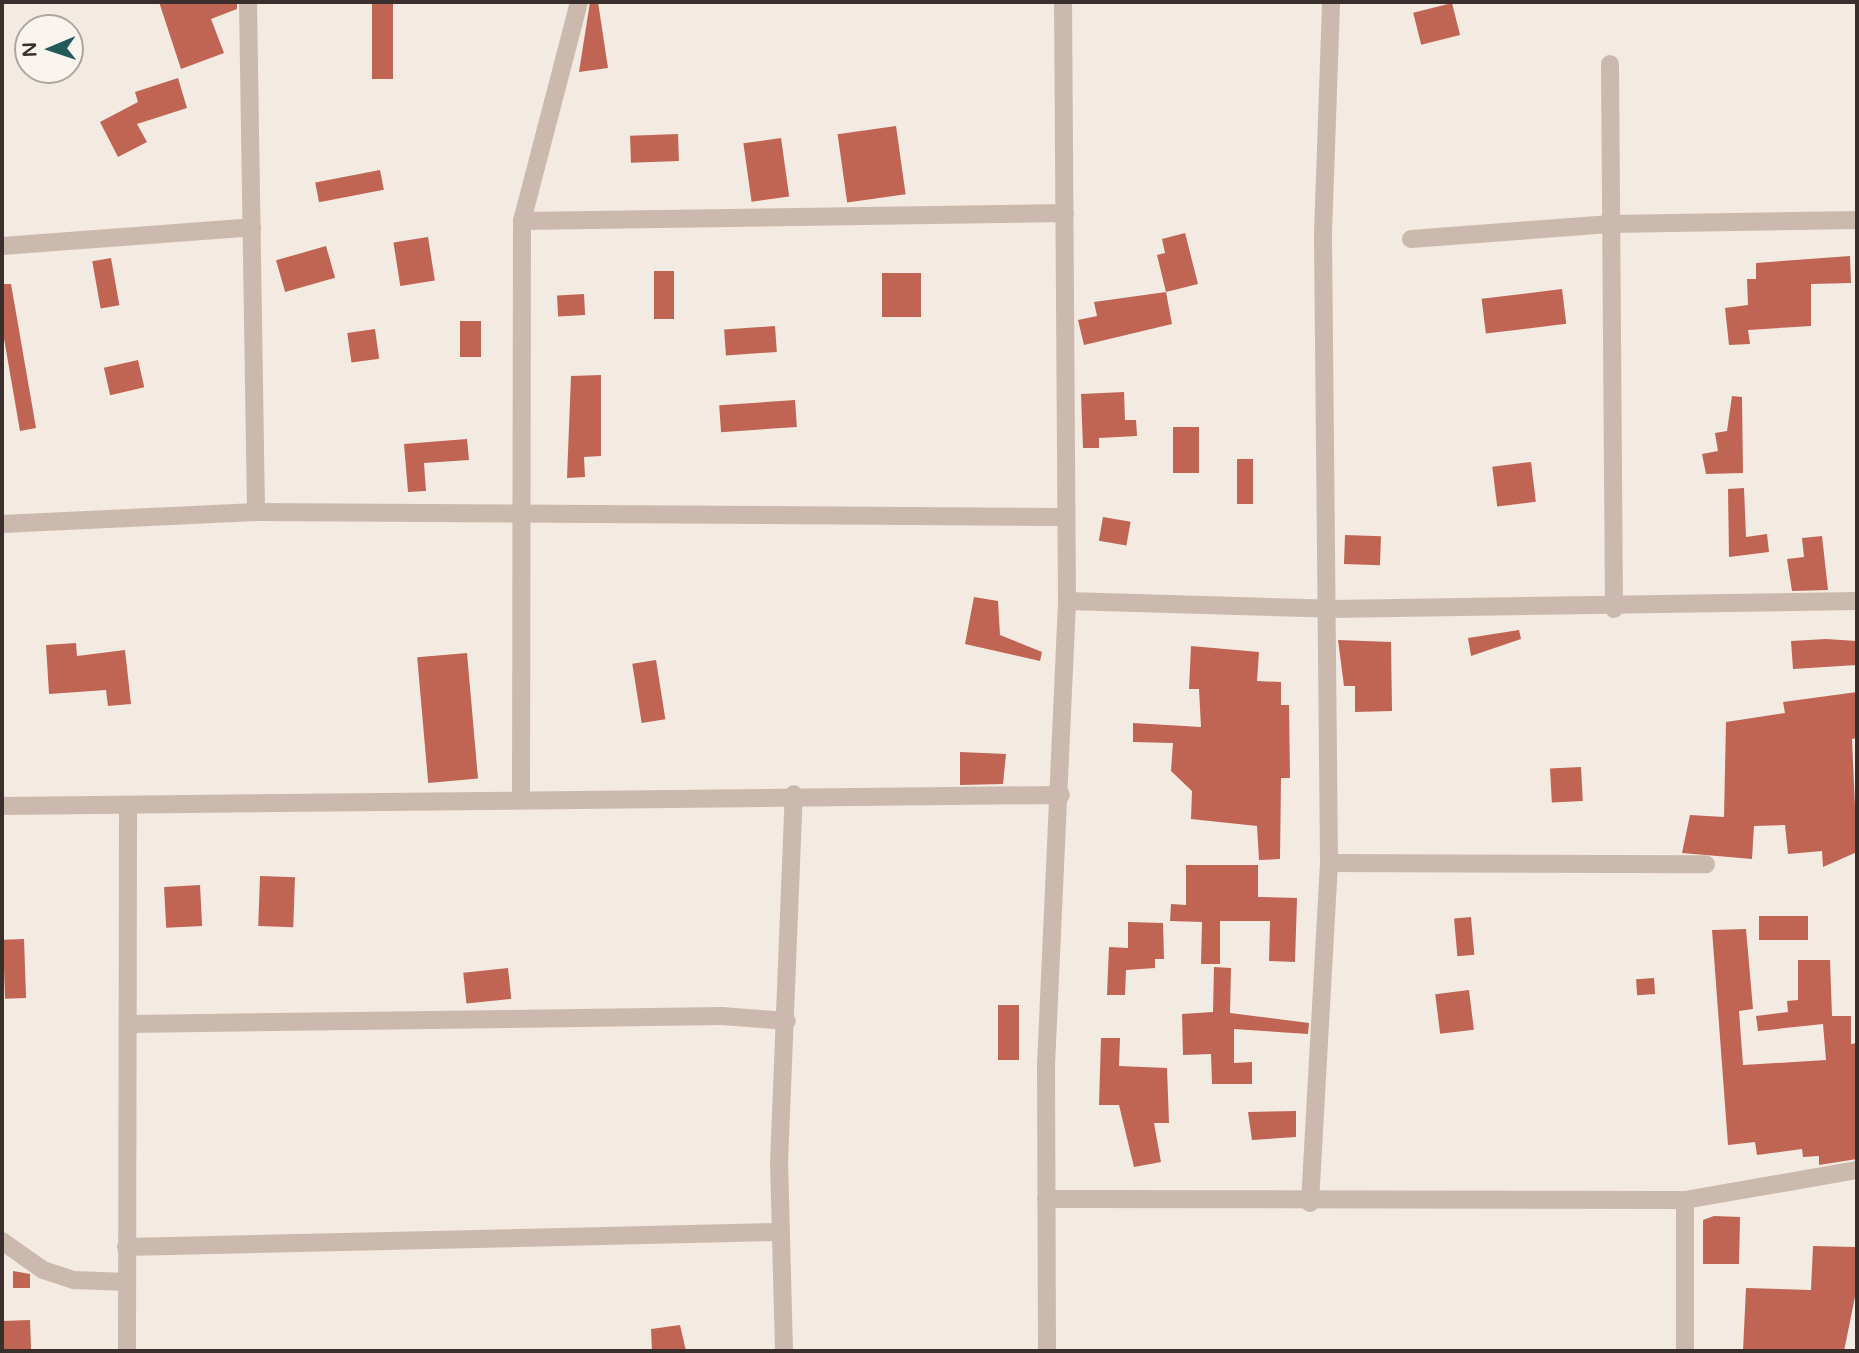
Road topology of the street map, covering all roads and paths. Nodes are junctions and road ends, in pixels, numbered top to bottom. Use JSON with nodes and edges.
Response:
{"nodes":[{"id":1,"x":248,"y":2,"type":"edge"},
{"id":2,"x":579,"y":2,"type":"edge"},
{"id":3,"x":1063,"y":2,"type":"edge"},
{"id":4,"x":1331,"y":2,"type":"edge"},
{"id":5,"x":1610,"y":64,"type":"dead end"},
{"id":6,"x":1065,"y":213,"type":"junction"},
{"id":7,"x":1857,"y":220,"type":"edge"},
{"id":8,"x":522,"y":221,"type":"junction"},
{"id":9,"x":1610,"y":224,"type":"junction"},
{"id":10,"x":252,"y":227,"type":"junction"},
{"id":11,"x":1411,"y":239,"type":"dead end"},
{"id":12,"x":2,"y":246,"type":"edge"},
{"id":13,"x":256,"y":512,"type":"junction"},
{"id":14,"x":524,"y":515,"type":"junction"},
{"id":15,"x":1065,"y":517,"type":"junction"},
{"id":16,"x":2,"y":524,"type":"edge"},
{"id":17,"x":1067,"y":601,"type":"junction"},
{"id":18,"x":1857,"y":601,"type":"edge"},
{"id":19,"x":1331,"y":609,"type":"junction"},
{"id":20,"x":1614,"y":609,"type":"junction"},
{"id":21,"x":794,"y":794,"type":"junction"},
{"id":22,"x":1061,"y":795,"type":"junction"},
{"id":23,"x":521,"y":799,"type":"junction"},
{"id":24,"x":2,"y":806,"type":"edge"},
{"id":25,"x":128,"y":808,"type":"junction"},
{"id":26,"x":1329,"y":863,"type":"junction"},
{"id":27,"x":1706,"y":864,"type":"dead end"},
{"id":28,"x":787,"y":1021,"type":"junction"},
{"id":29,"x":130,"y":1024,"type":"junction"},
{"id":30,"x":1857,"y":1170,"type":"edge"},
{"id":31,"x":1046,"y":1199,"type":"junction"},
{"id":32,"x":1685,"y":1200,"type":"junction"},
{"id":33,"x":1310,"y":1202,"type":"junction"},
{"id":34,"x":778,"y":1232,"type":"junction"},
{"id":35,"x":2,"y":1241,"type":"edge"},
{"id":36,"x":126,"y":1247,"type":"junction"},
{"id":37,"x":127,"y":1282,"type":"junction"},
{"id":38,"x":127,"y":1351,"type":"edge"},
{"id":39,"x":784,"y":1351,"type":"edge"},
{"id":40,"x":1047,"y":1351,"type":"edge"},
{"id":41,"x":1685,"y":1351,"type":"edge"}],
"edges":[{"from":1,"to":10,"type":"street"},
{"from":2,"to":8,"type":"street"},
{"from":3,"to":6,"type":"street"},
{"from":4,"to":19,"type":"street"},
{"from":5,"to":9,"type":"street"},
{"from":6,"to":8,"type":"street"},
{"from":6,"to":15,"type":"street"},
{"from":7,"to":9,"type":"street"},
{"from":8,"to":14,"type":"street"},
{"from":9,"to":11,"type":"street"},
{"from":9,"to":20,"type":"street"},
{"from":10,"to":12,"type":"street"},
{"from":10,"to":13,"type":"street"},
{"from":13,"to":14,"type":"street"},
{"from":13,"to":16,"type":"street"},
{"from":14,"to":15,"type":"street"},
{"from":14,"to":23,"type":"street"},
{"from":15,"to":17,"type":"street"},
{"from":17,"to":19,"type":"street"},
{"from":17,"to":22,"type":"street"},
{"from":18,"to":20,"type":"street"},
{"from":19,"to":20,"type":"street"},
{"from":19,"to":26,"type":"street"},
{"from":21,"to":22,"type":"street"},
{"from":21,"to":23,"type":"street"},
{"from":21,"to":28,"type":"street"},
{"from":22,"to":31,"type":"street"},
{"from":23,"to":25,"type":"street"},
{"from":24,"to":25,"type":"street"},
{"from":25,"to":29,"type":"street"},
{"from":26,"to":27,"type":"street"},
{"from":26,"to":33,"type":"street"},
{"from":28,"to":29,"type":"street"},
{"from":28,"to":34,"type":"street"},
{"from":29,"to":36,"type":"street"},
{"from":30,"to":32,"type":"street"},
{"from":31,"to":33,"type":"street"},
{"from":31,"to":40,"type":"street"},
{"from":32,"to":33,"type":"street"},
{"from":32,"to":41,"type":"street"},
{"from":34,"to":36,"type":"street"},
{"from":34,"to":39,"type":"street"},
{"from":35,"to":37,"type":"street"},
{"from":36,"to":37,"type":"street"},
{"from":37,"to":38,"type":"street"}]}
